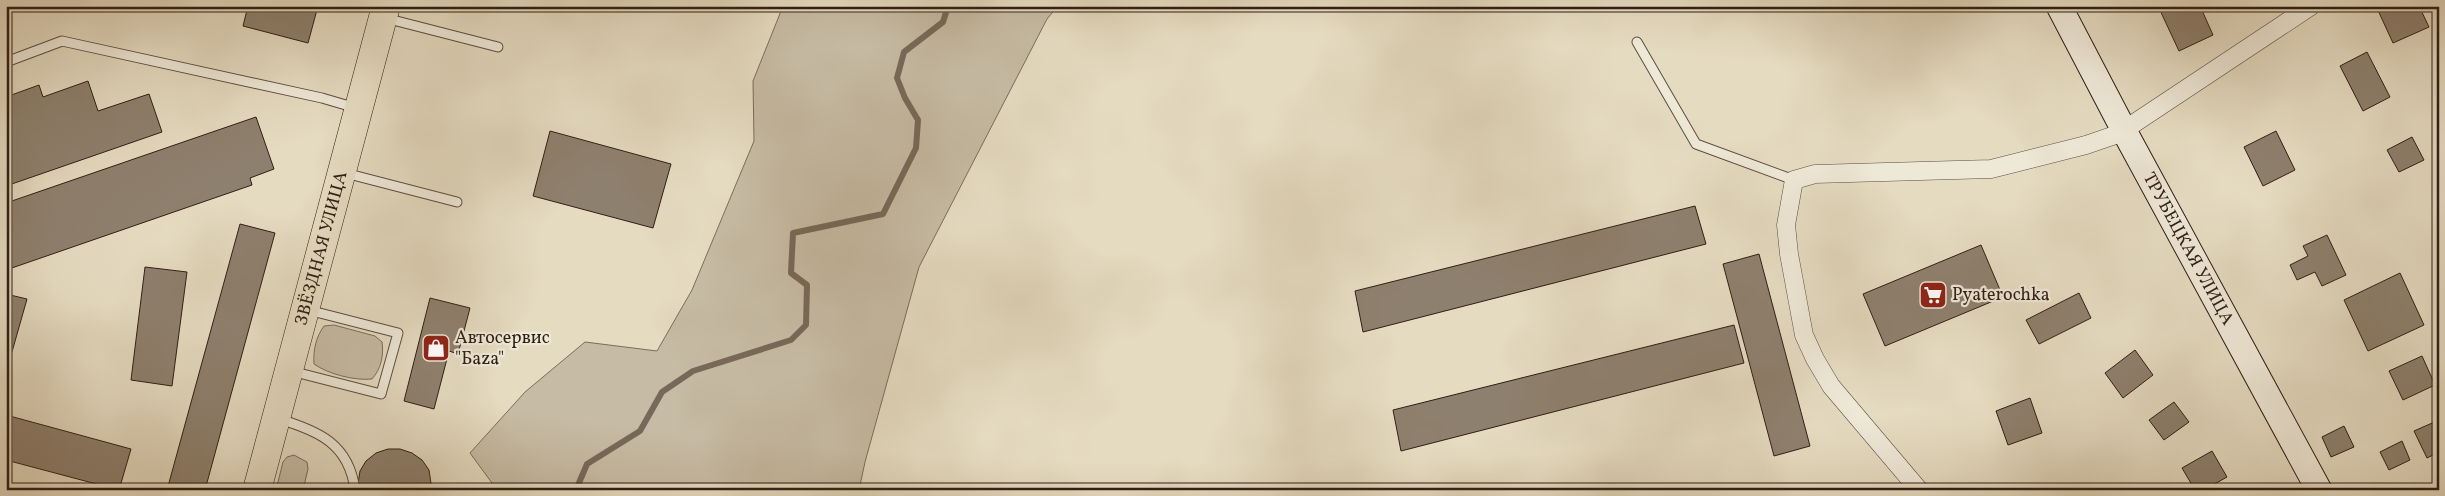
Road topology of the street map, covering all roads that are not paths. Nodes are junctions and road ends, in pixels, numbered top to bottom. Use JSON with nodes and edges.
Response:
{"nodes":[{"id":1,"x":2059,"y":6,"type":"edge"},
{"id":2,"x":2312,"y":6,"type":"edge"},
{"id":3,"x":385,"y":12,"type":"edge"},
{"id":4,"x":1637,"y":42,"type":"dead end"},
{"id":5,"x":498,"y":47,"type":"dead end"},
{"id":6,"x":6,"y":62,"type":"edge"},
{"id":7,"x":359,"y":109,"type":"junction"},
{"id":8,"x":2124,"y":131,"type":"junction"},
{"id":9,"x":342,"y":173,"type":"junction"},
{"id":10,"x":1794,"y":180,"type":"junction"},
{"id":11,"x":457,"y":202,"type":"dead end"},
{"id":12,"x":306,"y":309,"type":"junction"},
{"id":13,"x":289,"y":371,"type":"junction"},
{"id":14,"x":277,"y":418,"type":"junction"},
{"id":15,"x":257,"y":490,"type":"edge"},
{"id":16,"x":355,"y":490,"type":"edge"},
{"id":17,"x":1918,"y":490,"type":"edge"},
{"id":18,"x":2319,"y":490,"type":"edge"}],
"edges":[{"from":1,"to":8,"type":"main road","name":"ТРУБЕЦКАЯ УЛИЦА"},
{"from":2,"to":8,"type":"street"},
{"from":3,"to":5,"type":"lane"},
{"from":3,"to":7,"type":"main road","name":"ЗВЁЗДНАЯ УЛИЦА"},
{"from":4,"to":10,"type":"lane"},
{"from":6,"to":7,"type":"lane"},
{"from":7,"to":9,"type":"main road","name":"ЗВЁЗДНАЯ УЛИЦА"},
{"from":8,"to":10,"type":"street"},
{"from":8,"to":18,"type":"main road","name":"ТРУБЕЦКАЯ УЛИЦА"},
{"from":9,"to":11,"type":"lane"},
{"from":9,"to":12,"type":"main road","name":"ЗВЁЗДНАЯ УЛИЦА"},
{"from":10,"to":17,"type":"street"},
{"from":12,"to":13,"type":"main road","name":"ЗВЁЗДНАЯ УЛИЦА"},
{"from":12,"to":13,"type":"lane"},
{"from":13,"to":14,"type":"main road","name":"ЗВЁЗДНАЯ УЛИЦА"},
{"from":14,"to":15,"type":"main road","name":"ЗВЁЗДНАЯ УЛИЦА"},
{"from":14,"to":16,"type":"lane"}]}
